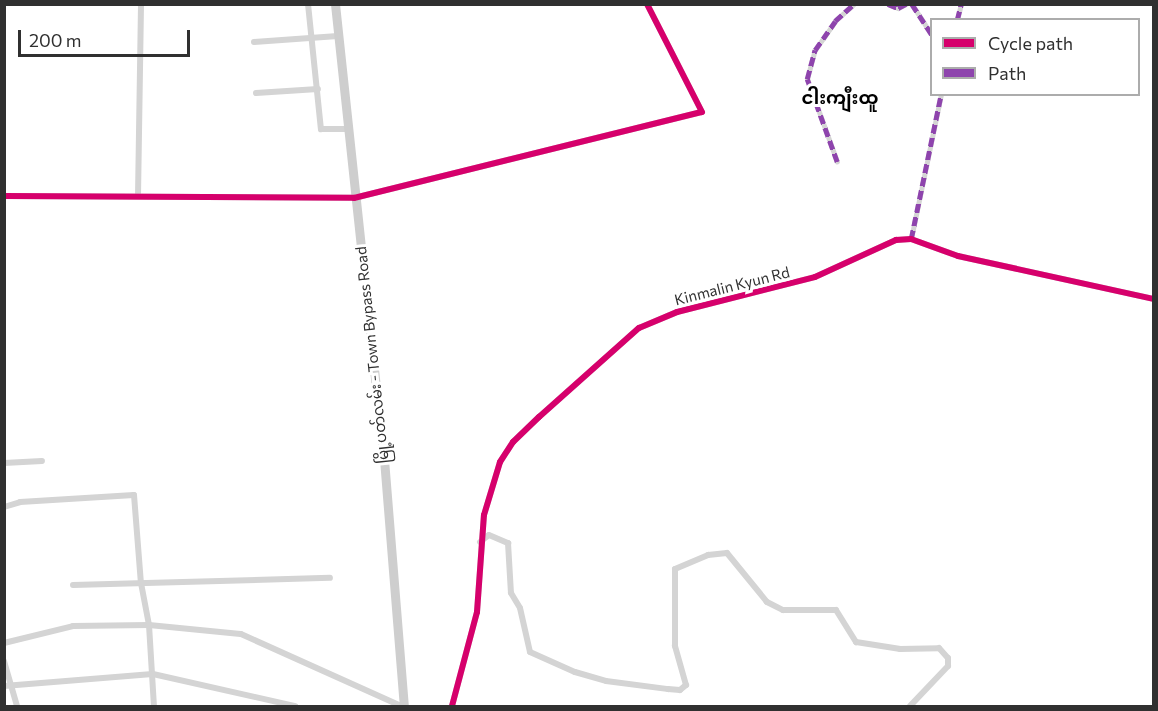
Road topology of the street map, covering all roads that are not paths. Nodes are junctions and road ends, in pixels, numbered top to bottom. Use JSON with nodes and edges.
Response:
{"nodes":[{"id":1,"x":141,"y":4,"type":"edge"},
{"id":2,"x":308,"y":4,"type":"edge"},
{"id":3,"x":335,"y":4,"type":"edge"},
{"id":4,"x":647,"y":4,"type":"edge"},
{"id":5,"x":854,"y":4,"type":"edge"},
{"id":6,"x":888,"y":4,"type":"edge"},
{"id":7,"x":906,"y":4,"type":"edge"},
{"id":8,"x":912,"y":4,"type":"edge"},
{"id":9,"x":848,"y":7,"type":"edge"},
{"id":10,"x":930,"y":32,"type":"edge"},
{"id":11,"x":338,"y":36,"type":"junction"},
{"id":12,"x":311,"y":38,"type":"junction"},
{"id":13,"x":254,"y":42,"type":"dead end"},
{"id":14,"x":318,"y":89,"type":"junction"},
{"id":15,"x":256,"y":93,"type":"dead end"},
{"id":16,"x":941,"y":96,"type":"edge"},
{"id":17,"x":348,"y":129,"type":"junction"},
{"id":18,"x":837,"y":162,"type":"dead end"},
{"id":19,"x":4,"y":196,"type":"edge"},
{"id":20,"x":138,"y":196,"type":"junction"},
{"id":21,"x":354,"y":198,"type":"junction"},
{"id":22,"x":911,"y":239,"type":"junction"},
{"id":23,"x":1154,"y":299,"type":"edge"},
{"id":24,"x":42,"y":461,"type":"dead end"},
{"id":25,"x":4,"y":463,"type":"edge"},
{"id":26,"x":4,"y":507,"type":"edge"},
{"id":27,"x":480,"y":542,"type":"junction"},
{"id":28,"x":330,"y":578,"type":"dead end"},
{"id":29,"x":141,"y":583,"type":"junction"},
{"id":30,"x":73,"y":585,"type":"dead end"},
{"id":31,"x":149,"y":625,"type":"junction"},
{"id":32,"x":4,"y":643,"type":"edge"},
{"id":33,"x":4,"y":661,"type":"edge"},
{"id":34,"x":153,"y":674,"type":"junction"},
{"id":35,"x":7,"y":685,"type":"edge"},
{"id":36,"x":17,"y":706,"type":"edge"},
{"id":37,"x":154,"y":706,"type":"edge"},
{"id":38,"x":295,"y":706,"type":"edge"},
{"id":39,"x":403,"y":706,"type":"edge"},
{"id":40,"x":452,"y":706,"type":"edge"},
{"id":41,"x":910,"y":706,"type":"edge"}],
"edges":[{"from":1,"to":20,"type":"street"},
{"from":2,"to":12,"type":"street"},
{"from":3,"to":11,"type":"main road","name":"မြို့ပတ်လမ်း - Town Bypass Road"},
{"from":4,"to":21,"type":"street"},
{"from":5,"to":9,"type":"street"},
{"from":6,"to":7,"type":"street"},
{"from":8,"to":10,"type":"street"},
{"from":9,"to":18,"type":"street"},
{"from":11,"to":12,"type":"street"},
{"from":11,"to":17,"type":"main road","name":"မြို့ပတ်လမ်း - Town Bypass Road"},
{"from":12,"to":13,"type":"street"},
{"from":12,"to":14,"type":"street"},
{"from":14,"to":15,"type":"street"},
{"from":14,"to":17,"type":"street"},
{"from":16,"to":22,"type":"street"},
{"from":17,"to":21,"type":"main road","name":"မြို့ပတ်လမ်း - Town Bypass Road"},
{"from":19,"to":20,"type":"street"},
{"from":20,"to":21,"type":"street"},
{"from":21,"to":39,"type":"main road","name":"မြို့ပတ်လမ်း - Town Bypass Road"},
{"from":22,"to":23,"type":"street"},
{"from":22,"to":27,"type":"street","name":"Kinmalin Kyun Rd"},
{"from":24,"to":25,"type":"street"},
{"from":26,"to":29,"type":"street"},
{"from":27,"to":40,"type":"street","name":"Kinmalin Kyun Rd"},
{"from":27,"to":41,"type":"street"},
{"from":28,"to":29,"type":"street"},
{"from":29,"to":30,"type":"street"},
{"from":29,"to":31,"type":"street"},
{"from":31,"to":32,"type":"street"},
{"from":31,"to":34,"type":"street"},
{"from":31,"to":39,"type":"street"},
{"from":33,"to":35,"type":"street"},
{"from":34,"to":35,"type":"street"},
{"from":34,"to":37,"type":"street"},
{"from":34,"to":38,"type":"street"},
{"from":35,"to":36,"type":"street"}]}
